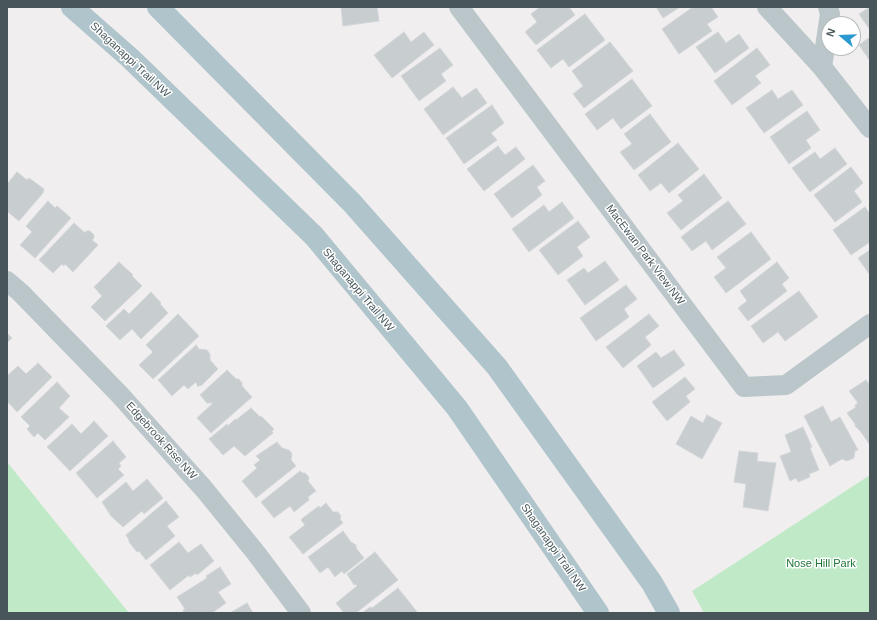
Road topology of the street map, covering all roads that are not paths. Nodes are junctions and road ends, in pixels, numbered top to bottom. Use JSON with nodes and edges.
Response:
{"nodes":[{"id":1,"x":72,"y":7,"type":"edge"},
{"id":2,"x":158,"y":7,"type":"edge"},
{"id":3,"x":459,"y":7,"type":"edge"},
{"id":4,"x":767,"y":7,"type":"edge"},
{"id":5,"x":828,"y":7,"type":"edge"},
{"id":6,"x":822,"y":67,"type":"junction"},
{"id":7,"x":870,"y":128,"type":"edge"},
{"id":8,"x":7,"y":282,"type":"edge"},
{"id":9,"x":870,"y":324,"type":"edge"},
{"id":10,"x":300,"y":613,"type":"edge"},
{"id":11,"x":598,"y":613,"type":"edge"},
{"id":12,"x":669,"y":613,"type":"edge"}],
"edges":[{"from":1,"to":11,"type":"main road","name":"Shaganappi Trail NW"},
{"from":2,"to":12,"type":"main road"},
{"from":3,"to":9,"type":"street","name":"MacEwan Park View NW"},
{"from":4,"to":6,"type":"street"},
{"from":5,"to":6,"type":"street"},
{"from":6,"to":7,"type":"street"},
{"from":8,"to":10,"type":"street","name":"Edgebrook Rise NW"}]}
